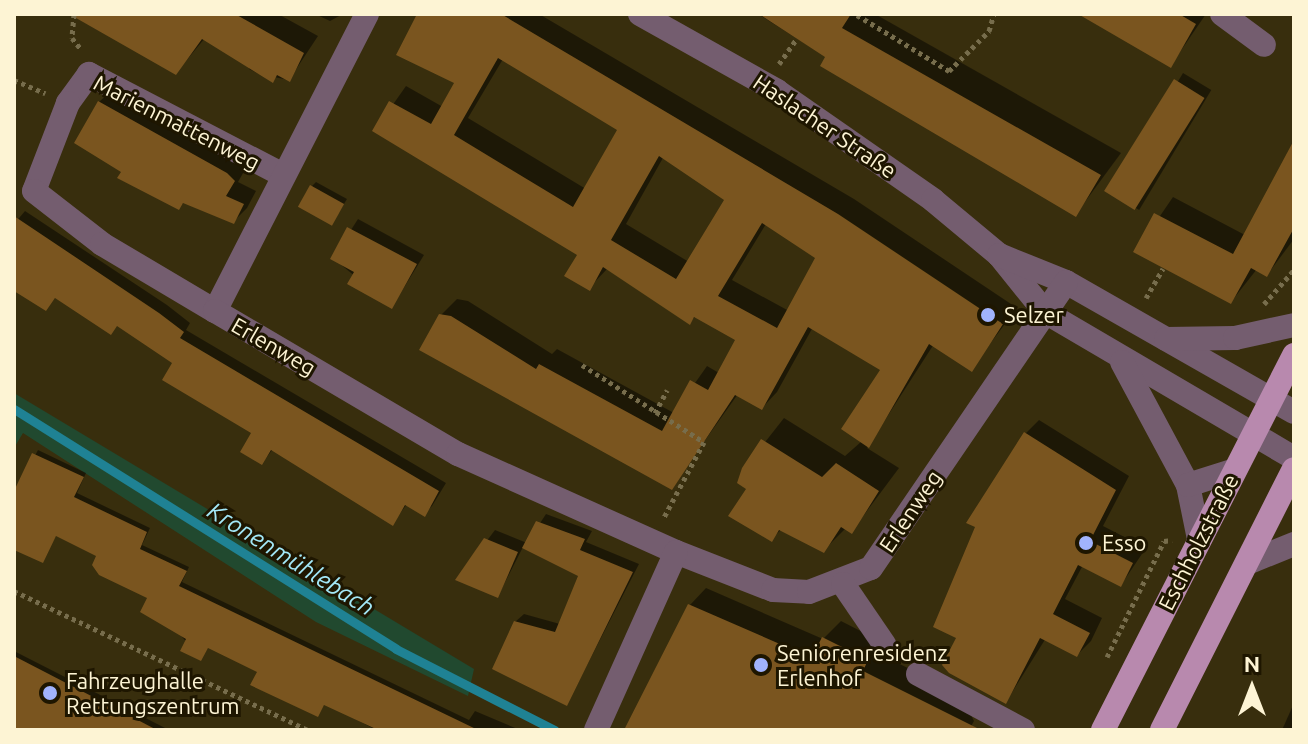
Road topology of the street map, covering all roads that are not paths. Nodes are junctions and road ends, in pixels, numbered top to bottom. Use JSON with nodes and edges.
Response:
{"nodes":[{"id":1,"x":367,"y":14,"type":"edge"},
{"id":2,"x":640,"y":14,"type":"edge"},
{"id":3,"x":1222,"y":14,"type":"edge"},
{"id":4,"x":1264,"y":45,"type":"dead end"},
{"id":5,"x":283,"y":175,"type":"junction"},
{"id":6,"x":999,"y":255,"type":"junction"},
{"id":7,"x":1066,"y":282,"type":"junction"},
{"id":8,"x":215,"y":311,"type":"junction"},
{"id":9,"x":1045,"y":312,"type":"junction"},
{"id":10,"x":1294,"y":325,"type":"edge"},
{"id":11,"x":1166,"y":339,"type":"junction"},
{"id":12,"x":1294,"y":355,"type":"edge"},
{"id":13,"x":1120,"y":360,"type":"junction"},
{"id":14,"x":1271,"y":399,"type":"junction"},
{"id":15,"x":1294,"y":412,"type":"edge"},
{"id":16,"x":1252,"y":436,"type":"junction"},
{"id":17,"x":1294,"y":458,"type":"edge"},
{"id":18,"x":1294,"y":469,"type":"edge"},
{"id":19,"x":1235,"y":470,"type":"junction"},
{"id":20,"x":1188,"y":485,"type":"junction"},
{"id":21,"x":1199,"y":539,"type":"junction"},
{"id":22,"x":1294,"y":544,"type":"edge"},
{"id":23,"x":676,"y":552,"type":"junction"},
{"id":24,"x":1247,"y":563,"type":"junction"},
{"id":25,"x":843,"y":584,"type":"junction"},
{"id":26,"x":884,"y":644,"type":"dead end"},
{"id":27,"x":918,"y":674,"type":"dead end"},
{"id":28,"x":976,"y":720,"type":"edge"},
{"id":29,"x":596,"y":730,"type":"edge"},
{"id":30,"x":1023,"y":730,"type":"edge"},
{"id":31,"x":1103,"y":730,"type":"edge"},
{"id":32,"x":1162,"y":730,"type":"edge"}],
"edges":[{"from":1,"to":5,"type":"street","name":"Marienmattenweg"},
{"from":2,"to":6,"type":"street","name":"Haslacher Straße"},
{"from":3,"to":4,"type":"street"},
{"from":5,"to":8,"type":"street","name":"Marienmattenweg"},
{"from":5,"to":8,"type":"street","name":"Marienmattenweg"},
{"from":6,"to":7,"type":"street","name":"Haslacher Straße"},
{"from":6,"to":9,"type":"street","name":"Haslacher Straße"},
{"from":7,"to":9,"type":"street","name":"Erlenweg"},
{"from":7,"to":11,"type":"street","name":"Haslacher Straße"},
{"from":8,"to":23,"type":"street","name":"Erlenweg"},
{"from":9,"to":13,"type":"street","name":"Haslacher Straße"},
{"from":9,"to":25,"type":"street","name":"Erlenweg"},
{"from":10,"to":11,"type":"street"},
{"from":11,"to":14,"type":"street","name":"Haslacher Straße"},
{"from":12,"to":14,"type":"main road","name":"Eschholzstraße"},
{"from":13,"to":16,"type":"street","name":"Haslacher Straße"},
{"from":13,"to":20,"type":"street"},
{"from":14,"to":15,"type":"street","name":"Haslacher Straße"},
{"from":14,"to":16,"type":"main road","name":"Eschholzstraße"},
{"from":16,"to":17,"type":"street","name":"Haslacher Straße"},
{"from":16,"to":19,"type":"main road","name":"Eschholzstraße"},
{"from":18,"to":24,"type":"main road"},
{"from":19,"to":20,"type":"street"},
{"from":19,"to":21,"type":"main road","name":"Eschholzstraße"},
{"from":20,"to":21,"type":"street"},
{"from":21,"to":31,"type":"main road","name":"Eschholzstraße"},
{"from":22,"to":24,"type":"street"},
{"from":23,"to":25,"type":"street","name":"Erlenweg"},
{"from":23,"to":29,"type":"street"},
{"from":24,"to":32,"type":"main road"},
{"from":25,"to":26,"type":"street"},
{"from":27,"to":28,"type":"street"},
{"from":28,"to":30,"type":"street"}]}
